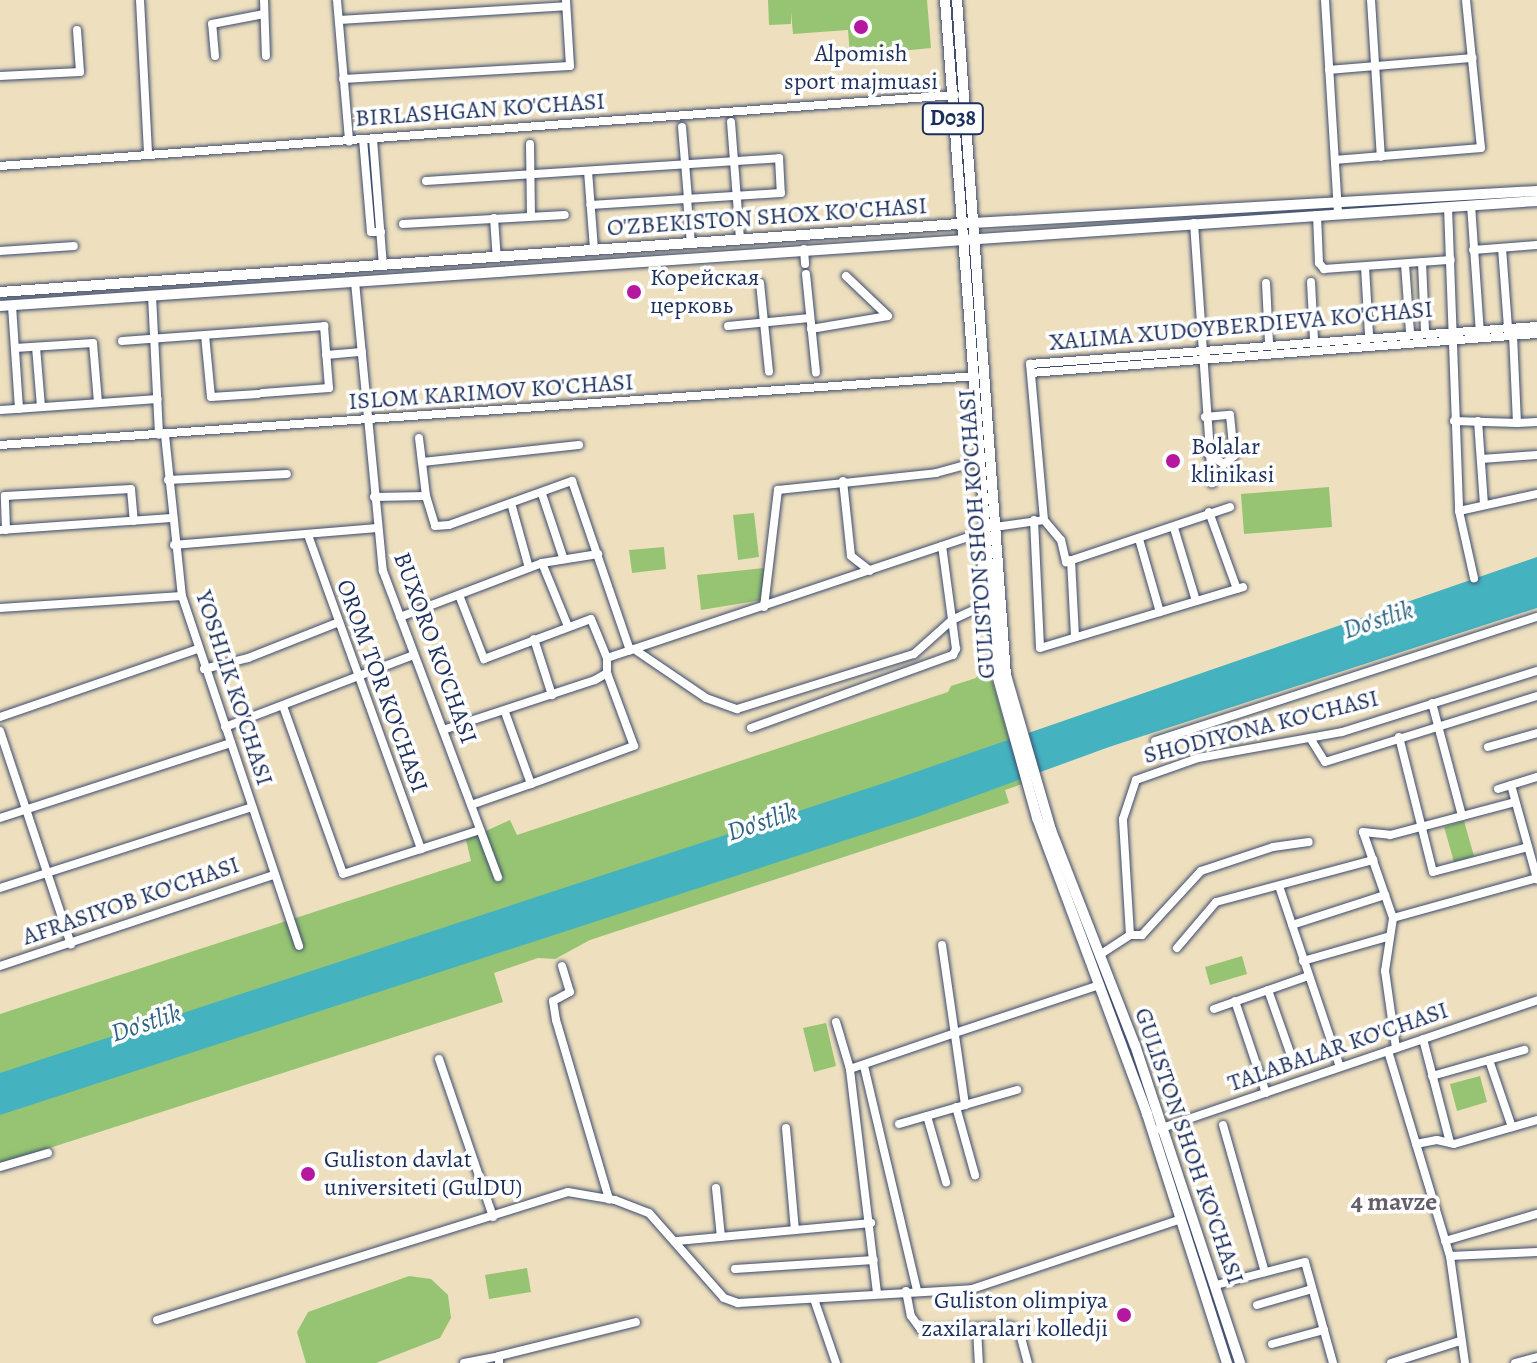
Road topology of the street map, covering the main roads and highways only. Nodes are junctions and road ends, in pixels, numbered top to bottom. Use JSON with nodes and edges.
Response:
{"nodes":[{"id":1,"x":945,"y":0,"type":"edge"},
{"id":2,"x":957,"y":0,"type":"edge"},
{"id":3,"x":1537,"y":191,"type":"edge"},
{"id":4,"x":1537,"y":201,"type":"edge"},
{"id":5,"x":1338,"y":208,"type":"junction"},
{"id":6,"x":997,"y":222,"type":"junction"},
{"id":7,"x":973,"y":223,"type":"junction"},
{"id":8,"x":961,"y":224,"type":"junction"},
{"id":9,"x":939,"y":226,"type":"junction"},
{"id":10,"x":997,"y":235,"type":"junction"},
{"id":11,"x":974,"y":237,"type":"junction"},
{"id":12,"x":962,"y":238,"type":"junction"},
{"id":13,"x":940,"y":240,"type":"junction"},
{"id":14,"x":0,"y":292,"type":"edge"},
{"id":15,"x":0,"y":306,"type":"edge"},
{"id":16,"x":990,"y":529,"type":"junction"},
{"id":17,"x":1013,"y":720,"type":"junction"},
{"id":18,"x":1033,"y":786,"type":"junction"},
{"id":19,"x":1158,"y":1129,"type":"junction"},
{"id":20,"x":1227,"y":1363,"type":"edge"},
{"id":21,"x":1240,"y":1363,"type":"edge"}],
"edges":[{"from":1,"to":8,"type":"main road","name":"GULISTON SHOH KO'CHASI","number":"D038"},
{"from":2,"to":7,"type":"main road","name":"GULISTON SHOH KO'CHASI","number":"D038"},
{"from":3,"to":5,"type":"main road","name":"O'ZBEKISTON SHOX KO'CHASI"},
{"from":4,"to":5,"type":"main road","name":"O'ZBEKISTON SHOX KO'CHASI"},
{"from":5,"to":6,"type":"main road","name":"O'ZBEKISTON SHOX KO'CHASI"},
{"from":5,"to":10,"type":"main road","name":"O'ZBEKISTON SHOX KO'CHASI"},
{"from":6,"to":7,"type":"main road","name":"O'ZBEKISTON SHOX KO'CHASI"},
{"from":6,"to":10,"type":"main road"},
{"from":7,"to":8,"type":"main road","name":"O'ZBEKISTON SHOX KO'CHASI"},
{"from":7,"to":11,"type":"main road","name":"GULISTON SHOH KO'CHASI","number":"D038"},
{"from":8,"to":9,"type":"main road","name":"O'ZBEKISTON SHOX KO'CHASI"},
{"from":8,"to":12,"type":"main road","name":"GULISTON SHOH KO'CHASI","number":"D038"},
{"from":9,"to":13,"type":"main road"},
{"from":9,"to":14,"type":"main road","name":"O'ZBEKISTON SHOX KO'CHASI"},
{"from":10,"to":11,"type":"main road","name":"O'ZBEKISTON SHOX KO'CHASI"},
{"from":11,"to":12,"type":"main road","name":"O'ZBEKISTON SHOX KO'CHASI"},
{"from":11,"to":16,"type":"main road","name":"GULISTON SHOH KO'CHASI"},
{"from":12,"to":13,"type":"main road","name":"O'ZBEKISTON SHOX KO'CHASI"},
{"from":12,"to":16,"type":"main road","name":"GULISTON SHOH KO'CHASI"},
{"from":13,"to":15,"type":"main road","name":"O'ZBEKISTON SHOX KO'CHASI"},
{"from":16,"to":17,"type":"main road","name":"GULISTON SHOH KO'CHASI"},
{"from":16,"to":17,"type":"main road","name":"GULISTON SHOH KO'CHASI"},
{"from":17,"to":18,"type":"main road","name":"GULISTON SHOH KO'CHASI"},
{"from":18,"to":19,"type":"main road","name":"GULISTON SHOH KO'CHASI"},
{"from":18,"to":19,"type":"main road","name":"GULISTON SHOH KO'CHASI"},
{"from":19,"to":20,"type":"main road","name":"GULISTON SHOH KO'CHASI"},
{"from":19,"to":21,"type":"main road","name":"GULISTON SHOH KO'CHASI"}]}
